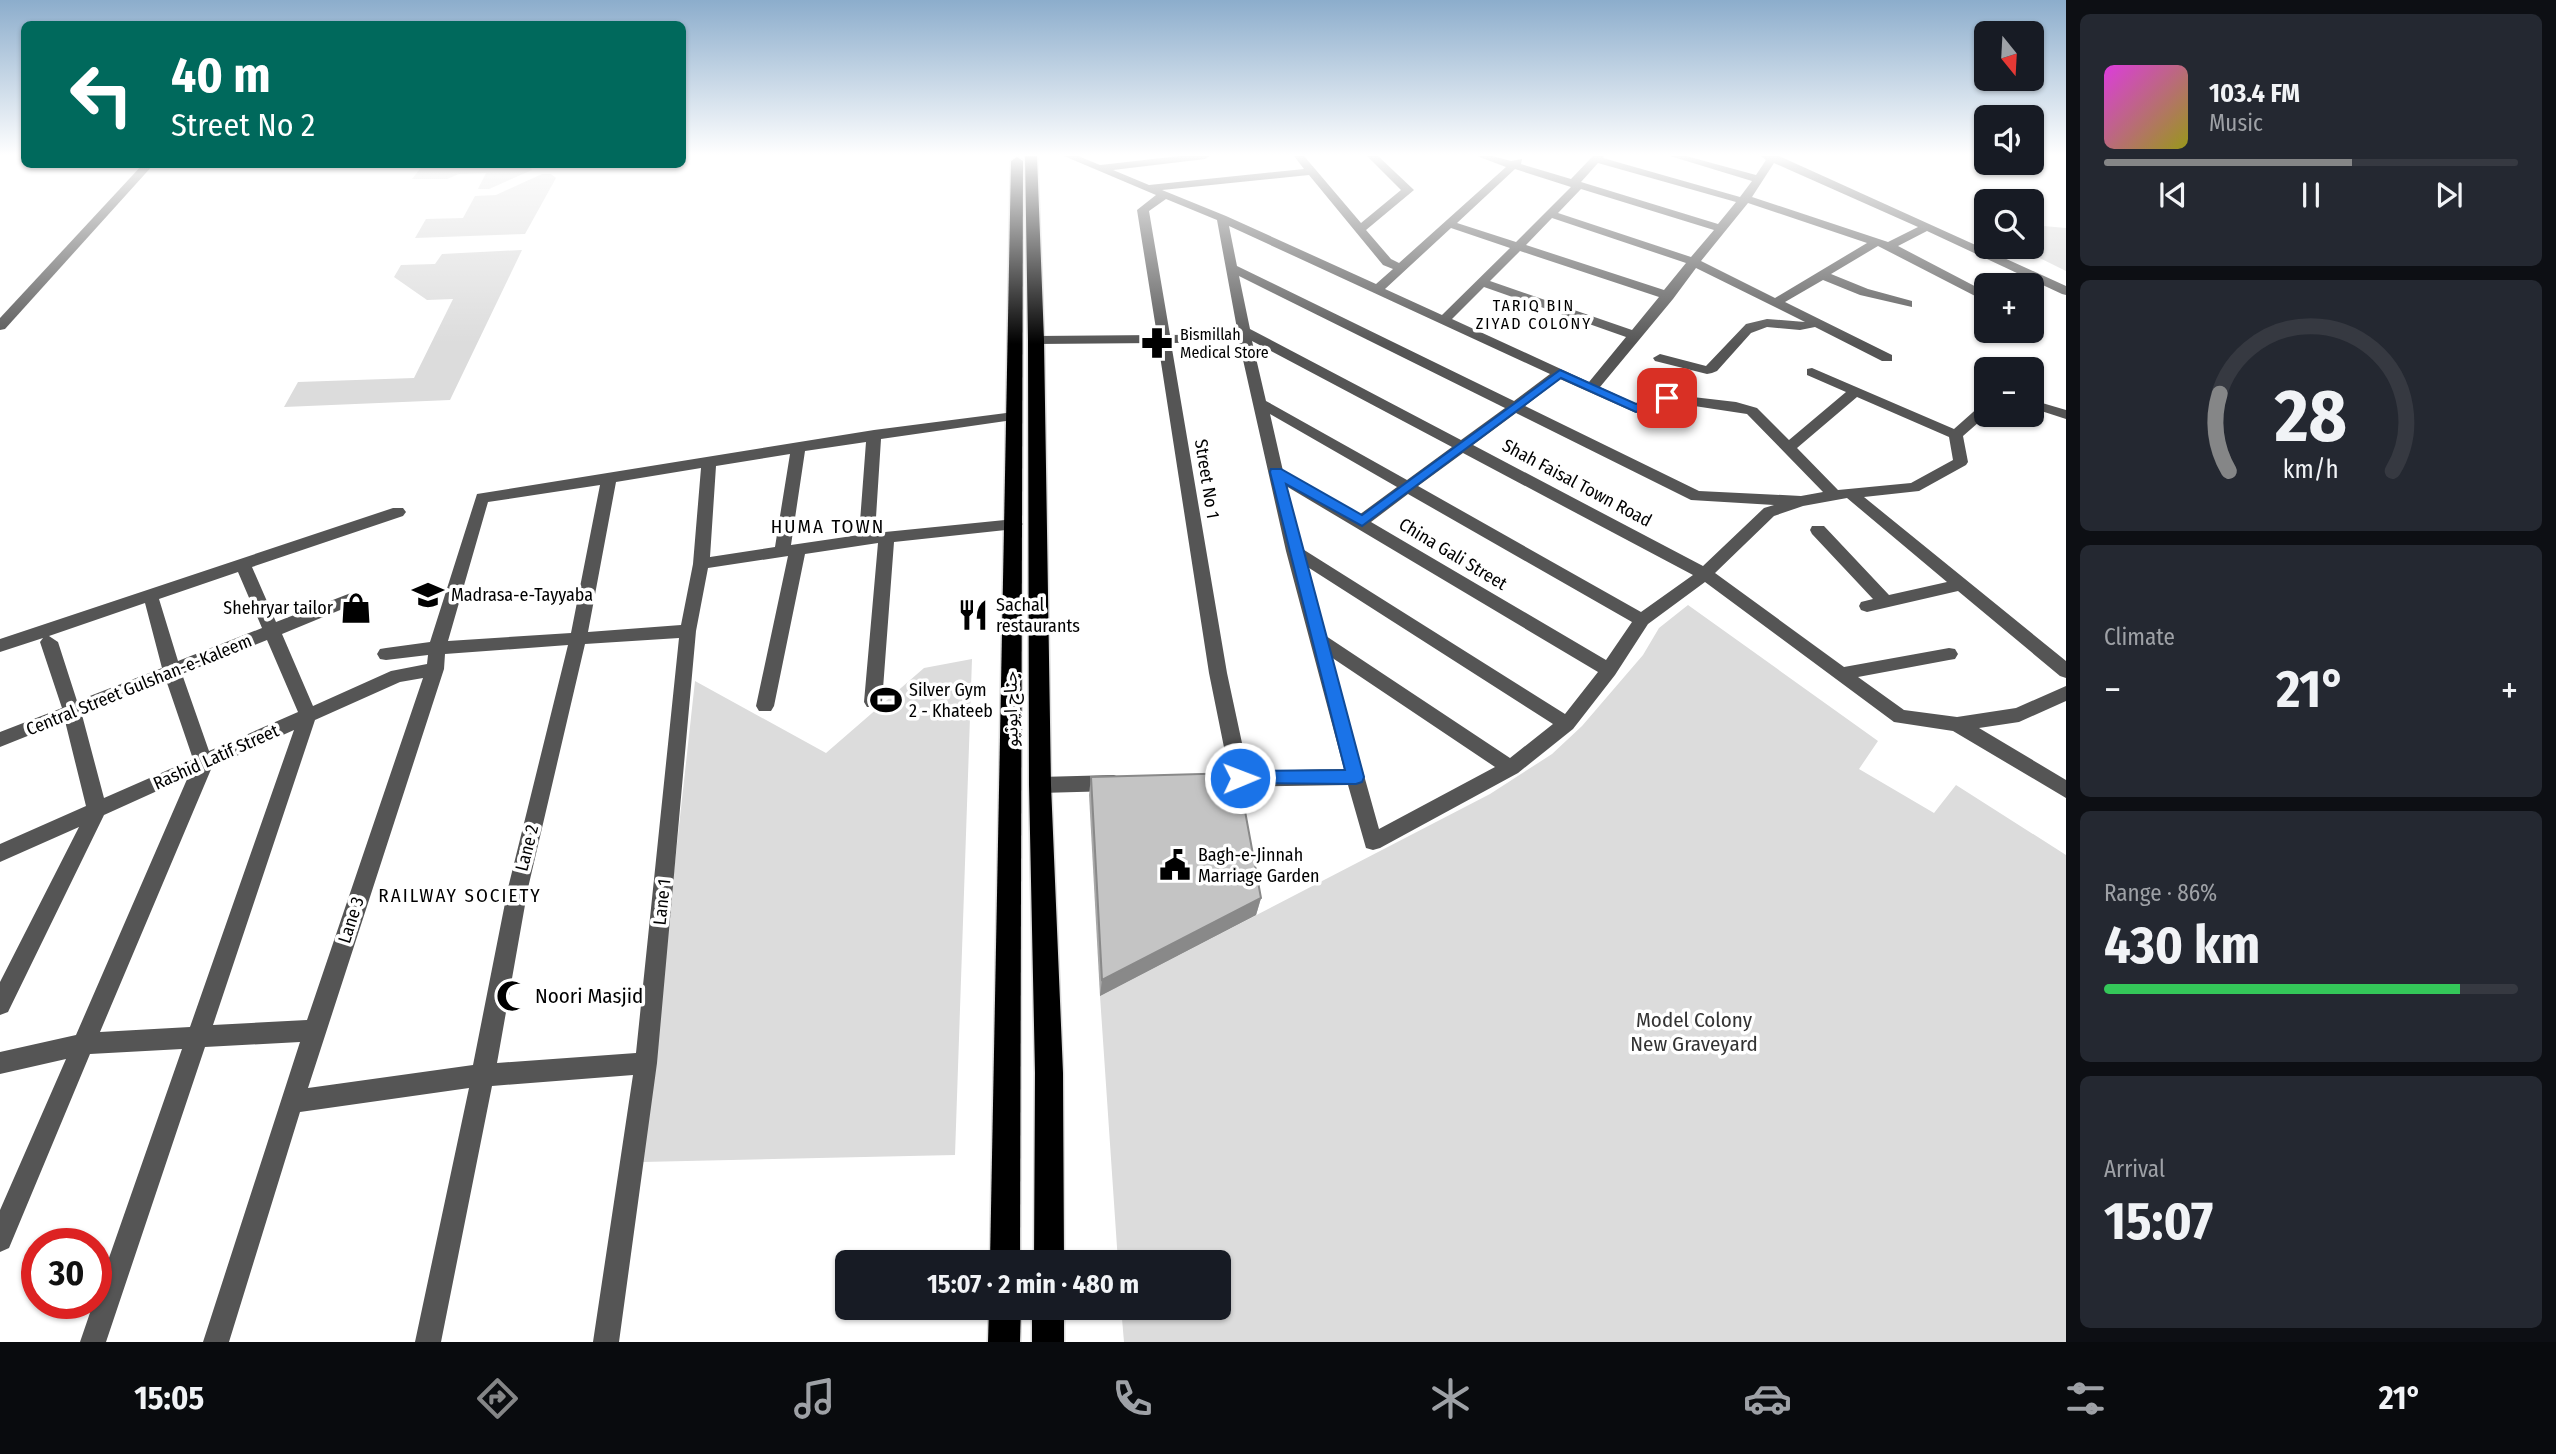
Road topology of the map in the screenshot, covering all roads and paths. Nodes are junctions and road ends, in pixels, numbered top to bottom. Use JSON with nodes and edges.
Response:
{"nodes":[{"id":1,"x":1222,"y":218,"type":"edge"},
{"id":2,"x":99,"y":219,"type":"edge"},
{"id":3,"x":1016,"y":219,"type":"edge"},
{"id":4,"x":1033,"y":219,"type":"edge"},
{"id":5,"x":1145,"y":219,"type":"edge"},
{"id":6,"x":1223,"y":219,"type":"edge"},
{"id":7,"x":1351,"y":219,"type":"edge"},
{"id":8,"x":1373,"y":219,"type":"edge"},
{"id":9,"x":1456,"y":219,"type":"edge"},
{"id":10,"x":1545,"y":219,"type":"edge"},
{"id":11,"x":1564,"y":219,"type":"edge"},
{"id":12,"x":1689,"y":219,"type":"edge"},
{"id":13,"x":1728,"y":219,"type":"edge"},
{"id":14,"x":1803,"y":219,"type":"edge"},
{"id":15,"x":1910,"y":219,"type":"edge"},
{"id":16,"x":1450,"y":224,"type":"junction"},
{"id":17,"x":1926,"y":226,"type":"junction"},
{"id":18,"x":1720,"y":228,"type":"junction"},
{"id":19,"x":1360,"y":229,"type":"junction"},
{"id":20,"x":1883,"y":244,"type":"junction"},
{"id":21,"x":1518,"y":246,"type":"junction"},
{"id":22,"x":1694,"y":262,"type":"junction"},
{"id":23,"x":1230,"y":267,"type":"junction"},
{"id":24,"x":1401,"y":268,"type":"junction"},
{"id":25,"x":1822,"y":275,"type":"junction"},
{"id":26,"x":1482,"y":282,"type":"junction"},
{"id":27,"x":1379,"y":288,"type":"junction"},
{"id":28,"x":1974,"y":290,"type":"edge"},
{"id":29,"x":2066,"y":291,"type":"edge"},
{"id":30,"x":1669,"y":296,"type":"junction"},
{"id":31,"x":1775,"y":303,"type":"junction"},
{"id":32,"x":1908,"y":304,"type":"dead end"},
{"id":33,"x":1445,"y":319,"type":"junction"},
{"id":34,"x":1816,"y":323,"type":"junction"},
{"id":35,"x":0,"y":326,"type":"edge"},
{"id":36,"x":1245,"y":334,"type":"junction"},
{"id":37,"x":1636,"y":336,"type":"junction"},
{"id":38,"x":1166,"y":338,"type":"junction"},
{"id":39,"x":1036,"y":340,"type":"junction"},
{"id":40,"x":1660,"y":358,"type":"dead end"},
{"id":41,"x":1887,"y":358,"type":"dead end"},
{"id":42,"x":1812,"y":372,"type":"dead end"},
{"id":43,"x":1560,"y":373,"type":"junction"},
{"id":44,"x":1592,"y":388,"type":"junction"},
{"id":45,"x":1856,"y":390,"type":"junction"},
{"id":46,"x":1260,"y":403,"type":"junction"},
{"id":47,"x":1514,"y":408,"type":"junction"},
{"id":48,"x":2044,"y":408,"type":"edge"},
{"id":49,"x":2066,"y":415,"type":"edge"},
{"id":50,"x":1014,"y":416,"type":"junction"},
{"id":51,"x":1974,"y":419,"type":"edge"},
{"id":52,"x":874,"y":434,"type":"junction"},
{"id":53,"x":1956,"y":435,"type":"junction"},
{"id":54,"x":1464,"y":445,"type":"junction"},
{"id":55,"x":798,"y":447,"type":"junction"},
{"id":56,"x":1788,"y":448,"type":"junction"},
{"id":57,"x":709,"y":462,"type":"junction"},
{"id":58,"x":1276,"y":472,"type":"junction"},
{"id":59,"x":609,"y":480,"type":"junction"},
{"id":60,"x":1409,"y":486,"type":"junction"},
{"id":61,"x":1842,"y":494,"type":"junction"},
{"id":62,"x":1801,"y":501,"type":"junction"},
{"id":63,"x":398,"y":512,"type":"dead end"},
{"id":64,"x":1362,"y":521,"type":"junction"},
{"id":65,"x":1015,"y":524,"type":"junction"},
{"id":66,"x":1818,"y":530,"type":"dead end"},
{"id":67,"x":886,"y":537,"type":"junction"},
{"id":68,"x":867,"y":539,"type":"junction"},
{"id":69,"x":790,"y":550,"type":"junction"},
{"id":70,"x":1294,"y":551,"type":"junction"},
{"id":71,"x":701,"y":564,"type":"junction"},
{"id":72,"x":246,"y":571,"type":"dead end"},
{"id":73,"x":1705,"y":574,"type":"junction"},
{"id":74,"x":1959,"y":585,"type":"junction"},
{"id":75,"x":356,"y":597,"type":"dead end"},
{"id":76,"x":1886,"y":601,"type":"junction"},
{"id":77,"x":153,"y":603,"type":"dead end"},
{"id":78,"x":1867,"y":606,"type":"dead end"},
{"id":79,"x":1642,"y":620,"type":"junction"},
{"id":80,"x":688,"y":631,"type":"junction"},
{"id":81,"x":270,"y":632,"type":"junction"},
{"id":82,"x":578,"y":638,"type":"junction"},
{"id":83,"x":1318,"y":639,"type":"junction"},
{"id":84,"x":49,"y":642,"type":"dead end"},
{"id":85,"x":0,"y":646,"type":"edge"},
{"id":86,"x":386,"y":654,"type":"dead end"},
{"id":87,"x":1950,"y":654,"type":"dead end"},
{"id":88,"x":436,"y":658,"type":"junction"},
{"id":89,"x":1609,"y":670,"type":"junction"},
{"id":90,"x":2066,"y":671,"type":"edge"},
{"id":91,"x":172,"y":672,"type":"junction"},
{"id":92,"x":1839,"y":674,"type":"junction"},
{"id":93,"x":2065,"y":694,"type":"edge"},
{"id":94,"x":873,"y":702,"type":"dead end"},
{"id":95,"x":765,"y":706,"type":"dead end"},
{"id":96,"x":72,"y":712,"type":"junction"},
{"id":97,"x":308,"y":715,"type":"junction"},
{"id":98,"x":1567,"y":724,"type":"junction"},
{"id":99,"x":1957,"y":724,"type":"junction"},
{"id":100,"x":0,"y":740,"type":"edge"},
{"id":101,"x":205,"y":763,"type":"junction"},
{"id":102,"x":1511,"y":768,"type":"junction"},
{"id":103,"x":1356,"y":777,"type":"junction"},
{"id":104,"x":1240,"y":778,"type":"junction"},
{"id":105,"x":1213,"y":779,"type":"edge"},
{"id":106,"x":1133,"y":782,"type":"edge"},
{"id":107,"x":1040,"y":785,"type":"junction"},
{"id":108,"x":2066,"y":790,"type":"edge"},
{"id":109,"x":97,"y":810,"type":"junction"},
{"id":110,"x":0,"y":853,"type":"edge"},
{"id":111,"x":0,"y":1004,"type":"edge"},
{"id":112,"x":314,"y":1030,"type":"junction"},
{"id":113,"x":199,"y":1037,"type":"junction"},
{"id":114,"x":83,"y":1044,"type":"junction"},
{"id":115,"x":0,"y":1063,"type":"edge"},
{"id":116,"x":646,"y":1063,"type":"junction"},
{"id":117,"x":483,"y":1075,"type":"junction"},
{"id":118,"x":292,"y":1102,"type":"junction"},
{"id":119,"x":0,"y":1239,"type":"edge"},
{"id":120,"x":1005,"y":1250,"type":"edge"},
{"id":121,"x":1049,"y":1250,"type":"edge"},
{"id":122,"x":1005,"y":1320,"type":"edge"},
{"id":123,"x":1048,"y":1320,"type":"edge"},
{"id":124,"x":93,"y":1342,"type":"edge"},
{"id":125,"x":216,"y":1342,"type":"edge"},
{"id":126,"x":428,"y":1342,"type":"edge"},
{"id":127,"x":606,"y":1342,"type":"edge"},
{"id":128,"x":1004,"y":1342,"type":"edge"},
{"id":129,"x":1048,"y":1342,"type":"edge"}],
"edges":[{"from":1,"to":23,"type":"street"},
{"from":2,"to":35,"type":"street"},
{"from":3,"to":50,"type":"highway","name":"جناح ایونیو"},
{"from":4,"to":39,"type":"highway","name":"جناح ایونیو"},
{"from":5,"to":38,"type":"street","name":"Street No 1"},
{"from":6,"to":27,"type":"street"},
{"from":7,"to":19,"type":"street"},
{"from":8,"to":19,"type":"street"},
{"from":9,"to":16,"type":"street"},
{"from":10,"to":21,"type":"street"},
{"from":11,"to":22,"type":"street"},
{"from":12,"to":18,"type":"street"},
{"from":13,"to":18,"type":"street"},
{"from":14,"to":20,"type":"street"},
{"from":15,"to":17,"type":"street"},
{"from":16,"to":21,"type":"street"},
{"from":16,"to":24,"type":"street"},
{"from":17,"to":20,"type":"street"},
{"from":17,"to":29,"type":"street"},
{"from":18,"to":22,"type":"street"},
{"from":19,"to":24,"type":"street"},
{"from":20,"to":25,"type":"street"},
{"from":20,"to":28,"type":"street"},
{"from":21,"to":26,"type":"street"},
{"from":21,"to":30,"type":"street"},
{"from":22,"to":30,"type":"street"},
{"from":22,"to":31,"type":"street"},
{"from":23,"to":36,"type":"street"},
{"from":23,"to":47,"type":"street"},
{"from":24,"to":27,"type":"street"},
{"from":25,"to":31,"type":"street"},
{"from":25,"to":32,"type":"street"},
{"from":26,"to":33,"type":"street"},
{"from":26,"to":37,"type":"street"},
{"from":27,"to":33,"type":"street"},
{"from":30,"to":37,"type":"street"},
{"from":31,"to":34,"type":"street"},
{"from":33,"to":43,"type":"street"},
{"from":34,"to":40,"type":"street"},
{"from":34,"to":41,"type":"street"},
{"from":36,"to":38,"type":"street"},
{"from":36,"to":46,"type":"street"},
{"from":36,"to":54,"type":"street","name":"Shah Faisal Town Road"},
{"from":37,"to":44,"type":"street"},
{"from":38,"to":39,"type":"street"},
{"from":38,"to":104,"type":"street","name":"Street No 1"},
{"from":39,"to":107,"type":"highway","name":"جناح ایونیو"},
{"from":42,"to":45,"type":"street"},
{"from":43,"to":44,"type":"street"},
{"from":43,"to":47,"type":"street"},
{"from":44,"to":56,"type":"street"},
{"from":45,"to":53,"type":"street"},
{"from":45,"to":56,"type":"street"},
{"from":46,"to":58,"type":"street"},
{"from":46,"to":60,"type":"street"},
{"from":47,"to":54,"type":"street"},
{"from":47,"to":62,"type":"street"},
{"from":48,"to":49,"type":"street"},
{"from":50,"to":52,"type":"street"},
{"from":50,"to":65,"type":"highway","name":"جناح ایونیو"},
{"from":51,"to":53,"type":"street"},
{"from":52,"to":55,"type":"street"},
{"from":52,"to":68,"type":"street"},
{"from":53,"to":61,"type":"street"},
{"from":54,"to":60,"type":"street"},
{"from":54,"to":73,"type":"street","name":"Shah Faisal Town Road"},
{"from":55,"to":57,"type":"street"},
{"from":55,"to":69,"type":"street"},
{"from":56,"to":61,"type":"street"},
{"from":57,"to":59,"type":"street"},
{"from":57,"to":71,"type":"street","name":"Lane 1"},
{"from":58,"to":64,"type":"street","name":"China Gali Street"},
{"from":58,"to":70,"type":"street"},
{"from":59,"to":82,"type":"street","name":"Lane 2"},
{"from":59,"to":88,"type":"street","name":"Lane 3"},
{"from":60,"to":64,"type":"street"},
{"from":60,"to":79,"type":"street"},
{"from":61,"to":62,"type":"street"},
{"from":61,"to":74,"type":"street"},
{"from":62,"to":73,"type":"street"},
{"from":63,"to":85,"type":"street"},
{"from":64,"to":89,"type":"street","name":"China Gali Street"},
{"from":65,"to":67,"type":"street"},
{"from":65,"to":120,"type":"highway","name":"جناح ایونیو"},
{"from":66,"to":76,"type":"street"},
{"from":67,"to":68,"type":"street"},
{"from":67,"to":94,"type":"street"},
{"from":68,"to":69,"type":"street"},
{"from":69,"to":71,"type":"street"},
{"from":69,"to":95,"type":"street"},
{"from":70,"to":83,"type":"street"},
{"from":70,"to":98,"type":"street"},
{"from":71,"to":80,"type":"street","name":"Lane 1"},
{"from":72,"to":81,"type":"street"},
{"from":73,"to":79,"type":"street"},
{"from":73,"to":92,"type":"street","name":"Shah Faisal Town Road"},
{"from":74,"to":76,"type":"street"},
{"from":74,"to":90,"type":"street"},
{"from":75,"to":81,"type":"street","name":"Central Street Gulshan-e-Kaleem"},
{"from":76,"to":78,"type":"street"},
{"from":77,"to":91,"type":"street"},
{"from":79,"to":89,"type":"street"},
{"from":80,"to":82,"type":"street"},
{"from":80,"to":116,"type":"street","name":"Lane 1"},
{"from":81,"to":91,"type":"street","name":"Central Street Gulshan-e-Kaleem"},
{"from":81,"to":97,"type":"street"},
{"from":82,"to":88,"type":"street"},
{"from":82,"to":117,"type":"street","name":"Lane 2"},
{"from":83,"to":102,"type":"street"},
{"from":83,"to":103,"type":"street"},
{"from":84,"to":96,"type":"street"},
{"from":86,"to":88,"type":"street"},
{"from":87,"to":92,"type":"street"},
{"from":88,"to":97,"type":"street","name":"Rashid Latif Street"},
{"from":88,"to":112,"type":"street","name":"Lane 3"},
{"from":89,"to":98,"type":"street"},
{"from":91,"to":96,"type":"street","name":"Central Street Gulshan-e-Kaleem"},
{"from":91,"to":101,"type":"street"},
{"from":92,"to":99,"type":"street","name":"Shah Faisal Town Road"},
{"from":93,"to":99,"type":"street"},
{"from":96,"to":100,"type":"street","name":"Central Street Gulshan-e-Kaleem"},
{"from":96,"to":109,"type":"street"},
{"from":97,"to":101,"type":"street","name":"Rashid Latif Street"},
{"from":97,"to":113,"type":"street"},
{"from":98,"to":102,"type":"street"},
{"from":99,"to":108,"type":"street"},
{"from":101,"to":109,"type":"street","name":"Rashid Latif Street"},
{"from":101,"to":114,"type":"street"},
{"from":102,"to":103,"type":"street"},
{"from":103,"to":104,"type":"street"},
{"from":104,"to":105,"type":"street"},
{"from":106,"to":107,"type":"street"},
{"from":107,"to":121,"type":"highway","name":"جناح ایونیو"},
{"from":109,"to":110,"type":"street","name":"Rashid Latif Street"},
{"from":109,"to":111,"type":"street"},
{"from":112,"to":113,"type":"street"},
{"from":112,"to":118,"type":"street","name":"Lane 3"},
{"from":113,"to":114,"type":"street"},
{"from":113,"to":124,"type":"street"},
{"from":114,"to":115,"type":"street"},
{"from":114,"to":119,"type":"street"},
{"from":116,"to":117,"type":"street"},
{"from":116,"to":127,"type":"street","name":"Lane 1"},
{"from":117,"to":118,"type":"street"},
{"from":117,"to":126,"type":"street","name":"Lane 2"},
{"from":118,"to":125,"type":"street","name":"Lane 3"},
{"from":122,"to":128,"type":"highway"},
{"from":123,"to":129,"type":"highway"}]}
